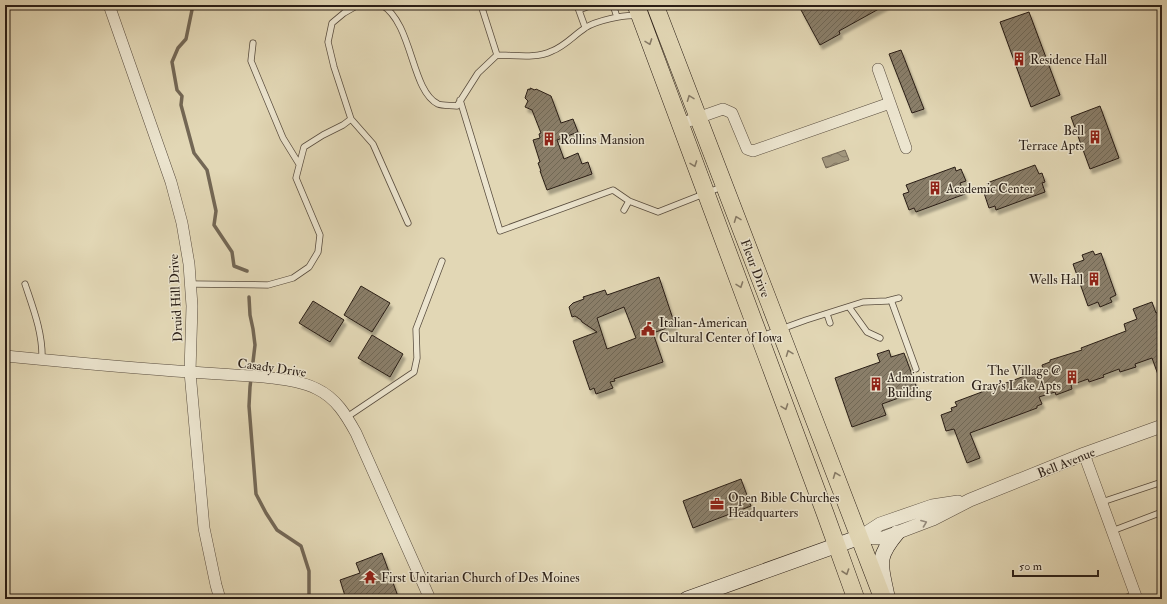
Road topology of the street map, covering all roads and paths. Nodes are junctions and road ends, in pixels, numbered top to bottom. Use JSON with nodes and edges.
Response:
{"nodes":[{"id":1,"x":109,"y":5,"type":"edge"},
{"id":2,"x":358,"y":5,"type":"edge"},
{"id":3,"x":382,"y":5,"type":"edge"},
{"id":4,"x":480,"y":5,"type":"edge"},
{"id":5,"x":592,"y":5,"type":"edge"},
{"id":6,"x":613,"y":5,"type":"edge"},
{"id":7,"x":655,"y":5,"type":"edge"},
{"id":8,"x":578,"y":7,"type":"edge"},
{"id":9,"x":638,"y":11,"type":"edge"},
{"id":10,"x":617,"y":16,"type":"junction"},
{"id":11,"x":586,"y":27,"type":"junction"},
{"id":12,"x":253,"y":43,"type":"dead end"},
{"id":13,"x":497,"y":55,"type":"junction"},
{"id":14,"x":878,"y":69,"type":"dead end"},
{"id":15,"x":460,"y":100,"type":"junction"},
{"id":16,"x":890,"y":103,"type":"junction"},
{"id":17,"x":697,"y":117,"type":"junction"},
{"id":18,"x":351,"y":119,"type":"junction"},
{"id":19,"x":680,"y":124,"type":"junction"},
{"id":20,"x":906,"y":148,"type":"dead end"},
{"id":21,"x":298,"y":164,"type":"junction"},
{"id":22,"x":724,"y":186,"type":"junction"},
{"id":23,"x":705,"y":193,"type":"junction"},
{"id":24,"x":629,"y":201,"type":"junction"},
{"id":25,"x":624,"y":210,"type":"dead end"},
{"id":26,"x":408,"y":223,"type":"dead end"},
{"id":27,"x":442,"y":261,"type":"dead end"},
{"id":28,"x":25,"y":284,"type":"dead end"},
{"id":29,"x":191,"y":284,"type":"junction"},
{"id":30,"x":899,"y":298,"type":"dead end"},
{"id":31,"x":891,"y":300,"type":"junction"},
{"id":32,"x":849,"y":307,"type":"junction"},
{"id":33,"x":827,"y":314,"type":"junction"},
{"id":34,"x":830,"y":323,"type":"dead end"},
{"id":35,"x":780,"y":330,"type":"junction"},
{"id":36,"x":759,"y":338,"type":"junction"},
{"id":37,"x":880,"y":338,"type":"dead end"},
{"id":38,"x":5,"y":356,"type":"edge"},
{"id":39,"x":42,"y":360,"type":"junction"},
{"id":40,"x":916,"y":369,"type":"dead end"},
{"id":41,"x":190,"y":372,"type":"junction"},
{"id":42,"x":347,"y":417,"type":"junction"},
{"id":43,"x":1162,"y":426,"type":"edge"},
{"id":44,"x":1084,"y":454,"type":"junction"},
{"id":45,"x":1162,"y":482,"type":"edge"},
{"id":46,"x":970,"y":500,"type":"junction"},
{"id":47,"x":1102,"y":502,"type":"junction"},
{"id":48,"x":1162,"y":512,"type":"edge"},
{"id":49,"x":1112,"y":531,"type":"junction"},
{"id":50,"x":897,"y":533,"type":"junction"},
{"id":51,"x":860,"y":537,"type":"junction"},
{"id":52,"x":837,"y":546,"type":"junction"},
{"id":53,"x":1136,"y":597,"type":"edge"},
{"id":54,"x":220,"y":599,"type":"edge"},
{"id":55,"x":430,"y":599,"type":"edge"},
{"id":56,"x":686,"y":599,"type":"edge"},
{"id":57,"x":856,"y":599,"type":"edge"},
{"id":58,"x":883,"y":599,"type":"edge"},
{"id":59,"x":888,"y":599,"type":"edge"},
{"id":60,"x":1123,"y":599,"type":"edge"}],
"edges":[{"from":1,"to":29,"type":"street","name":"Druid Hill Drive"},
{"from":2,"to":18,"type":"lane"},
{"from":3,"to":15,"type":"lane"},
{"from":4,"to":13,"type":"lane"},
{"from":5,"to":8,"type":"lane"},
{"from":6,"to":10,"type":"lane"},
{"from":17,"to":7,"type":"main road","name":"Fleur Drive","one_way":true},
{"from":8,"to":11,"type":"lane"},
{"from":9,"to":10,"type":"lane"},
{"from":9,"to":19,"type":"main road","name":"Fleur Drive","one_way":true},
{"from":10,"to":11,"type":"lane"},
{"from":11,"to":13,"type":"lane"},
{"from":12,"to":21,"type":"lane"},
{"from":13,"to":15,"type":"lane"},
{"from":14,"to":16,"type":"street"},
{"from":15,"to":24,"type":"lane"},
{"from":16,"to":17,"type":"street"},
{"from":16,"to":20,"type":"street"},
{"from":17,"to":19,"type":"street"},
{"from":17,"to":22,"type":"main road","name":"Fleur Drive"},
{"from":18,"to":21,"type":"lane"},
{"from":18,"to":26,"type":"lane"},
{"from":19,"to":23,"type":"main road","name":"Fleur Drive","one_way":true},
{"from":21,"to":29,"type":"lane"},
{"from":22,"to":23,"type":"lane"},
{"from":35,"to":22,"type":"main road","name":"Fleur Drive","one_way":true},
{"from":23,"to":24,"type":"lane"},
{"from":23,"to":36,"type":"main road","name":"Fleur Drive","one_way":true},
{"from":24,"to":25,"type":"lane"},
{"from":27,"to":42,"type":"lane"},
{"from":28,"to":39,"type":"lane"},
{"from":29,"to":41,"type":"street","name":"Druid Hill Drive"},
{"from":30,"to":31,"type":"lane"},
{"from":31,"to":32,"type":"lane"},
{"from":31,"to":40,"type":"lane"},
{"from":32,"to":33,"type":"lane"},
{"from":32,"to":37,"type":"lane"},
{"from":33,"to":34,"type":"lane"},
{"from":33,"to":35,"type":"lane"},
{"from":35,"to":36,"type":"lane"},
{"from":51,"to":35,"type":"main road","name":"Fleur Drive","one_way":true},
{"from":36,"to":52,"type":"main road","name":"Fleur Drive","one_way":true},
{"from":38,"to":39,"type":"street","name":"Casady Drive"},
{"from":39,"to":41,"type":"street","name":"Casady Drive"},
{"from":41,"to":42,"type":"street","name":"Casady Drive"},
{"from":41,"to":54,"type":"street","name":"Druid Hill Drive"},
{"from":42,"to":55,"type":"street","name":"Casady Drive"},
{"from":43,"to":44,"type":"street","name":"Bell Avenue"},
{"from":44,"to":46,"type":"street","name":"Bell Avenue"},
{"from":44,"to":47,"type":"street"},
{"from":45,"to":47,"type":"lane"},
{"from":50,"to":46,"type":"street","name":"Bell Avenue","one_way":true},
{"from":46,"to":51,"type":"street","name":"Bell Avenue"},
{"from":47,"to":49,"type":"street"},
{"from":48,"to":49,"type":"lane"},
{"from":49,"to":53,"type":"street"},
{"from":50,"to":51,"type":"street","name":"Bell Avenue"},
{"from":50,"to":59,"type":"main road"},
{"from":51,"to":52,"type":"main road","name":"Bell Avenue"},
{"from":51,"to":58,"type":"main road","name":"Fleur Drive"},
{"from":52,"to":56,"type":"main road","name":"Bell Avenue"},
{"from":52,"to":57,"type":"main road","name":"Fleur Drive","one_way":true},
{"from":53,"to":60,"type":"lane"}]}
